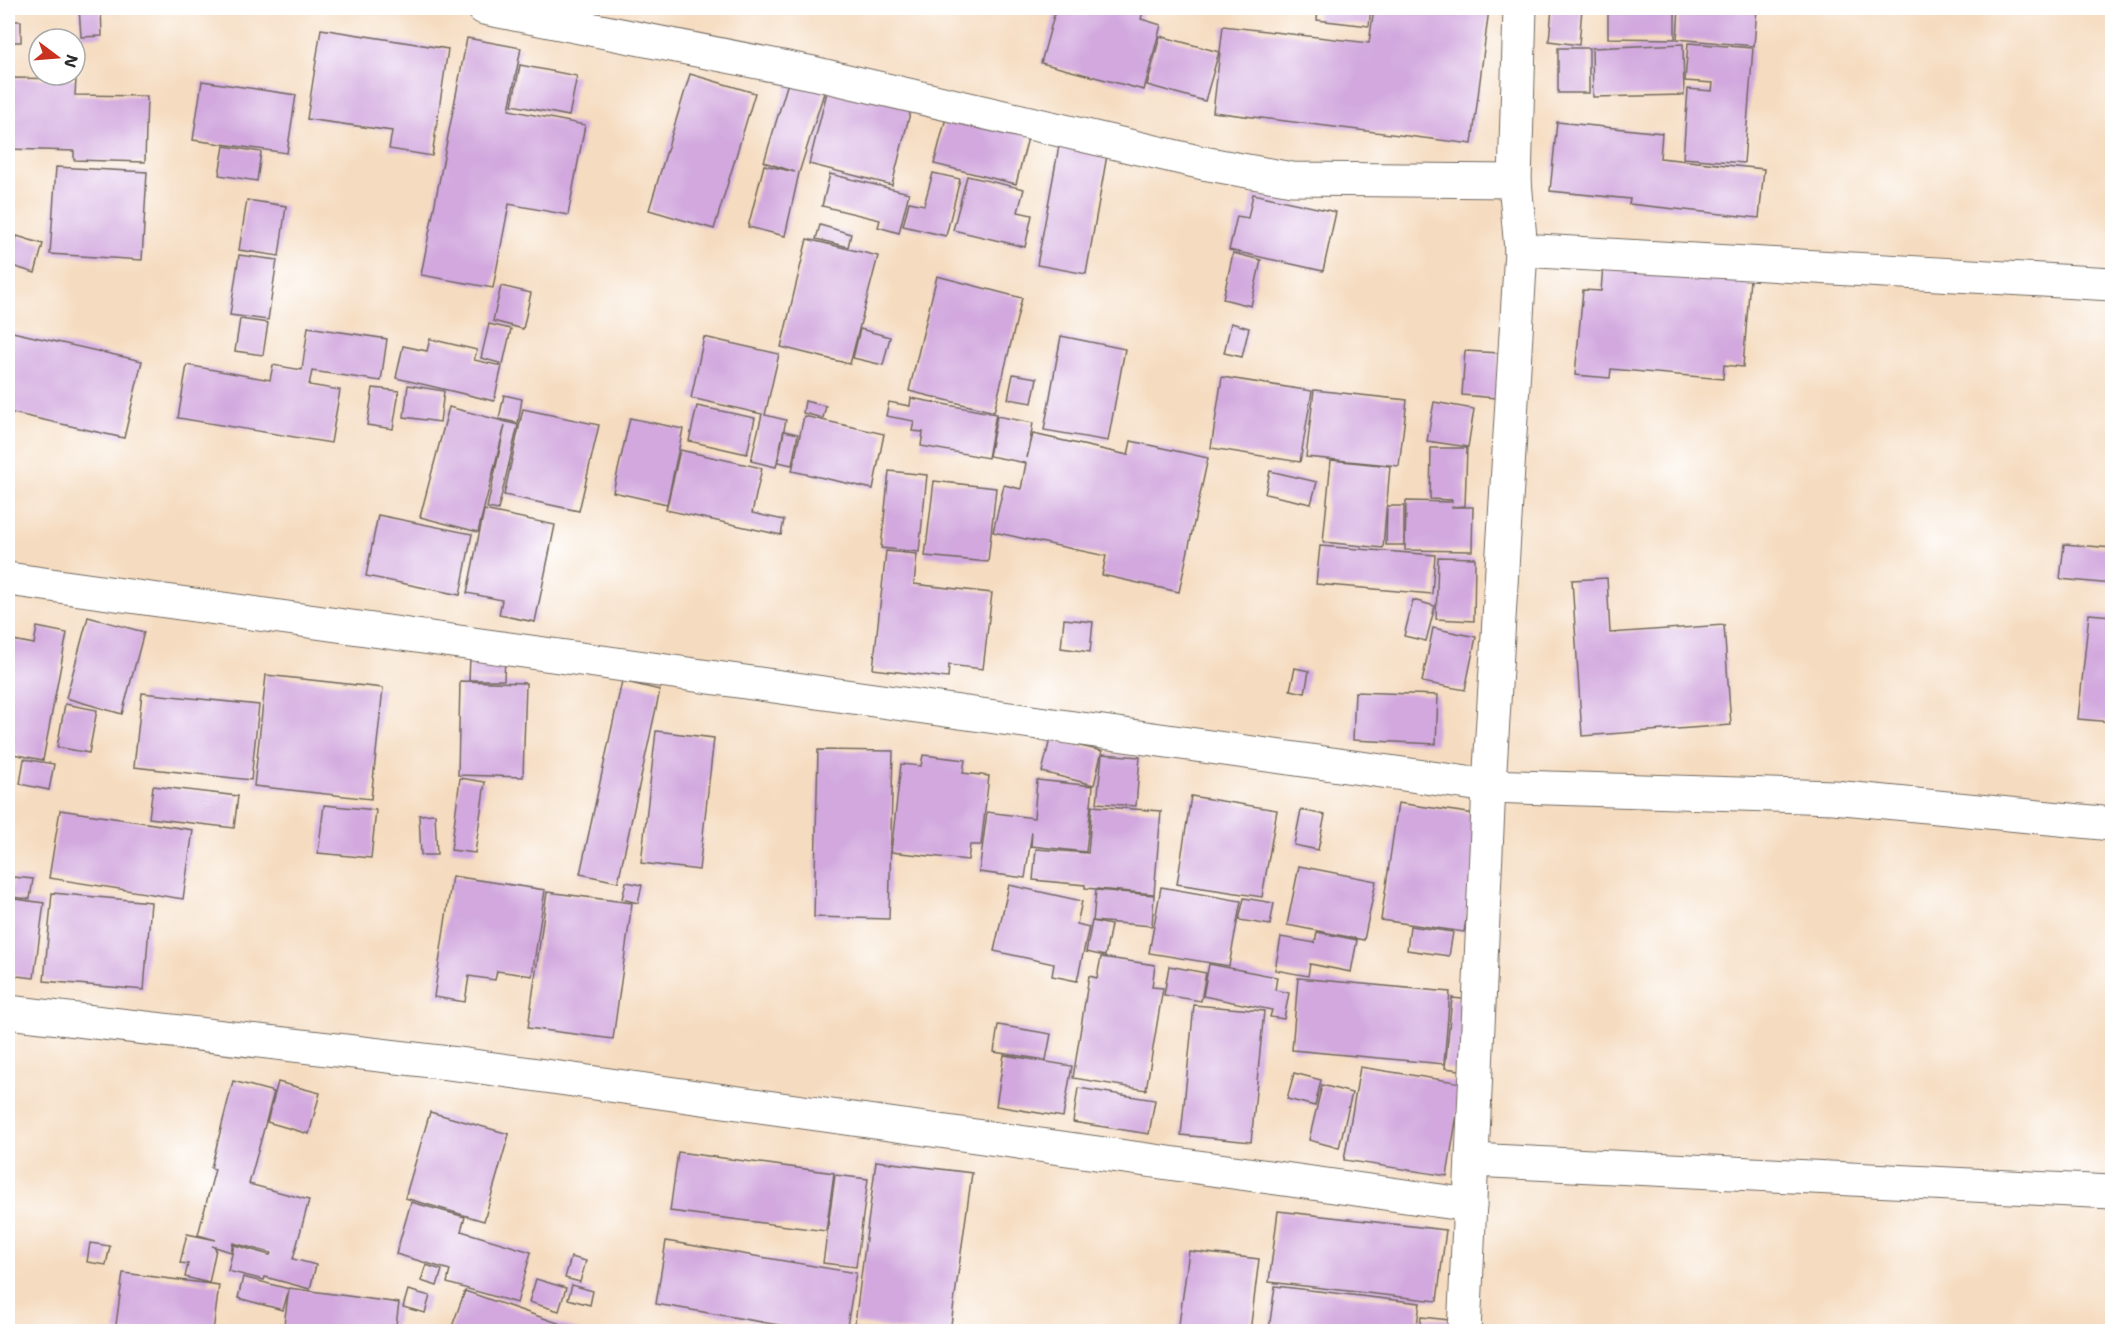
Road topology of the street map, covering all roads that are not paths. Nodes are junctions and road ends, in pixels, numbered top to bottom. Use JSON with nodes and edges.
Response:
{"nodes":[{"id":1,"x":484,"y":8,"type":"edge"},
{"id":2,"x":1520,"y":8,"type":"edge"},
{"id":3,"x":1515,"y":181,"type":"junction"},
{"id":4,"x":1521,"y":249,"type":"junction"},
{"id":5,"x":2112,"y":284,"type":"edge"},
{"id":6,"x":8,"y":579,"type":"edge"},
{"id":7,"x":1489,"y":786,"type":"junction"},
{"id":8,"x":2112,"y":824,"type":"edge"},
{"id":9,"x":8,"y":1012,"type":"edge"},
{"id":10,"x":1472,"y":1160,"type":"junction"},
{"id":11,"x":2112,"y":1192,"type":"edge"},
{"id":12,"x":1470,"y":1204,"type":"junction"},
{"id":13,"x":1464,"y":1332,"type":"edge"}],
"edges":[{"from":1,"to":3,"type":"street"},
{"from":2,"to":3,"type":"street"},
{"from":3,"to":4,"type":"street"},
{"from":4,"to":5,"type":"street"},
{"from":4,"to":7,"type":"street"},
{"from":6,"to":7,"type":"street"},
{"from":7,"to":8,"type":"street"},
{"from":7,"to":10,"type":"street"},
{"from":9,"to":12,"type":"street"},
{"from":10,"to":11,"type":"street"},
{"from":10,"to":12,"type":"street"},
{"from":12,"to":13,"type":"street"}]}
